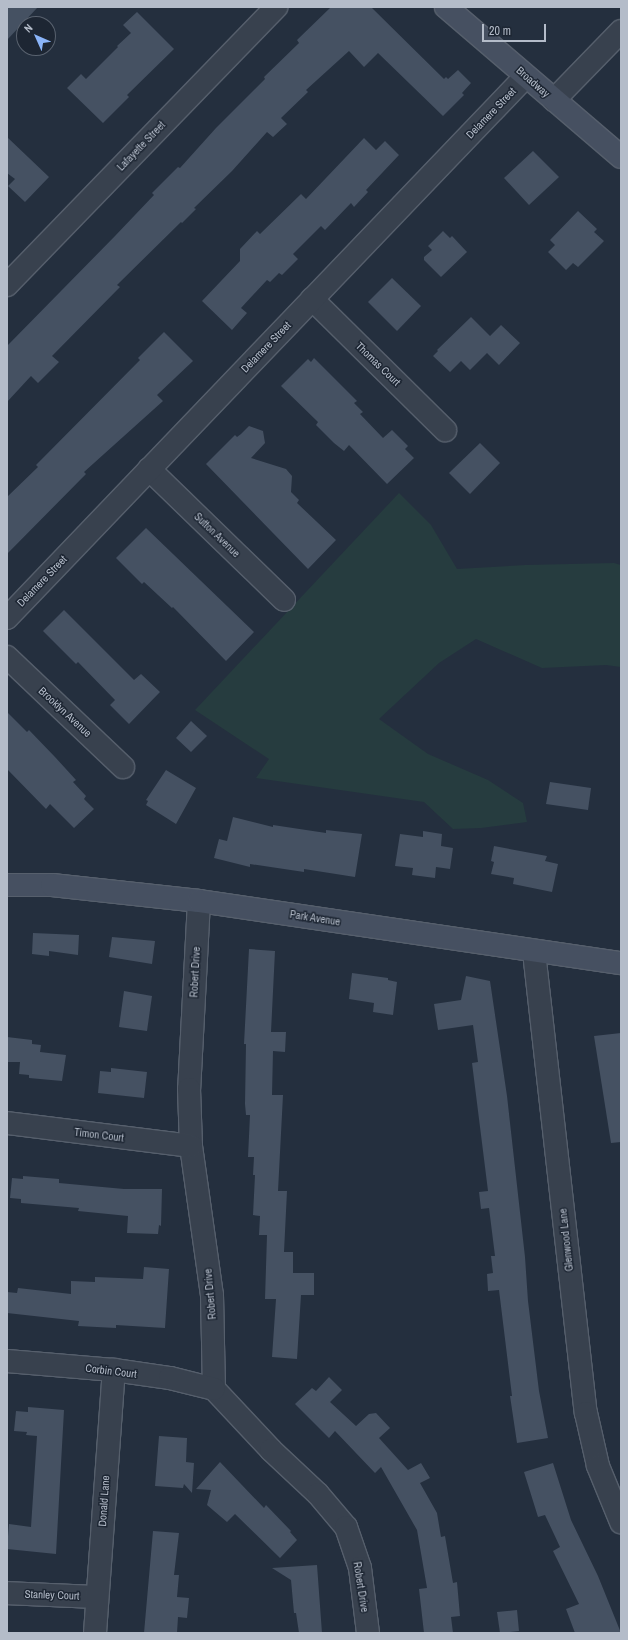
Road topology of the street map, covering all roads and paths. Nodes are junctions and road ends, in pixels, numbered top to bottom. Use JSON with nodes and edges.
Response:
{"nodes":[{"id":1,"x":276,"y":7,"type":"edge"},
{"id":2,"x":446,"y":7,"type":"edge"},
{"id":3,"x":621,"y":31,"type":"edge"},
{"id":4,"x":526,"y":76,"type":"junction"},
{"id":5,"x":554,"y":100,"type":"junction"},
{"id":6,"x":621,"y":157,"type":"edge"},
{"id":7,"x":7,"y":285,"type":"edge"},
{"id":8,"x":312,"y":299,"type":"junction"},
{"id":9,"x":445,"y":430,"type":"dead end"},
{"id":10,"x":149,"y":469,"type":"junction"},
{"id":11,"x":284,"y":600,"type":"dead end"},
{"id":12,"x":7,"y":618,"type":"edge"},
{"id":13,"x":7,"y":658,"type":"edge"},
{"id":14,"x":123,"y":766,"type":"dead end"},
{"id":15,"x":7,"y":885,"type":"edge"},
{"id":16,"x":199,"y":901,"type":"junction"},
{"id":17,"x":534,"y":952,"type":"junction"},
{"id":18,"x":621,"y":963,"type":"edge"},
{"id":19,"x":7,"y":1123,"type":"edge"},
{"id":20,"x":191,"y":1146,"type":"junction"},
{"id":21,"x":7,"y":1361,"type":"edge"},
{"id":22,"x":114,"y":1370,"type":"junction"},
{"id":23,"x":214,"y":1389,"type":"junction"},
{"id":24,"x":621,"y":1522,"type":"edge"},
{"id":25,"x":7,"y":1593,"type":"edge"},
{"id":26,"x":96,"y":1597,"type":"junction"},
{"id":27,"x":94,"y":1633,"type":"edge"},
{"id":28,"x":368,"y":1633,"type":"edge"}],
"edges":[{"from":1,"to":7,"type":"street","name":"Lafayette Street"},
{"from":2,"to":4,"type":"main road","name":"Broadway"},
{"from":3,"to":5,"type":"street"},
{"from":4,"to":5,"type":"main road","name":"Broadway"},
{"from":4,"to":8,"type":"street","name":"Delamere Street"},
{"from":5,"to":6,"type":"main road","name":"Broadway"},
{"from":8,"to":9,"type":"street","name":"Thomas Court"},
{"from":8,"to":10,"type":"street","name":"Delamere Street"},
{"from":10,"to":11,"type":"street","name":"Sutton Avenue"},
{"from":10,"to":12,"type":"street","name":"Delamere Street"},
{"from":13,"to":14,"type":"street","name":"Brooklyn Avenue"},
{"from":15,"to":16,"type":"main road","name":"Park Avenue"},
{"from":16,"to":17,"type":"main road","name":"Park Avenue"},
{"from":16,"to":20,"type":"street","name":"Robert Drive"},
{"from":17,"to":18,"type":"main road","name":"Park Avenue"},
{"from":17,"to":24,"type":"street","name":"Glenwood Lane"},
{"from":19,"to":20,"type":"street","name":"Timon Court"},
{"from":20,"to":23,"type":"street","name":"Robert Drive"},
{"from":21,"to":22,"type":"street","name":"Corbin Court"},
{"from":22,"to":23,"type":"street","name":"Corbin Court"},
{"from":22,"to":26,"type":"street","name":"Donald Lane"},
{"from":23,"to":28,"type":"street","name":"Robert Drive"},
{"from":25,"to":26,"type":"street","name":"Stanley Court"},
{"from":26,"to":27,"type":"street","name":"Donald Lane"}]}
